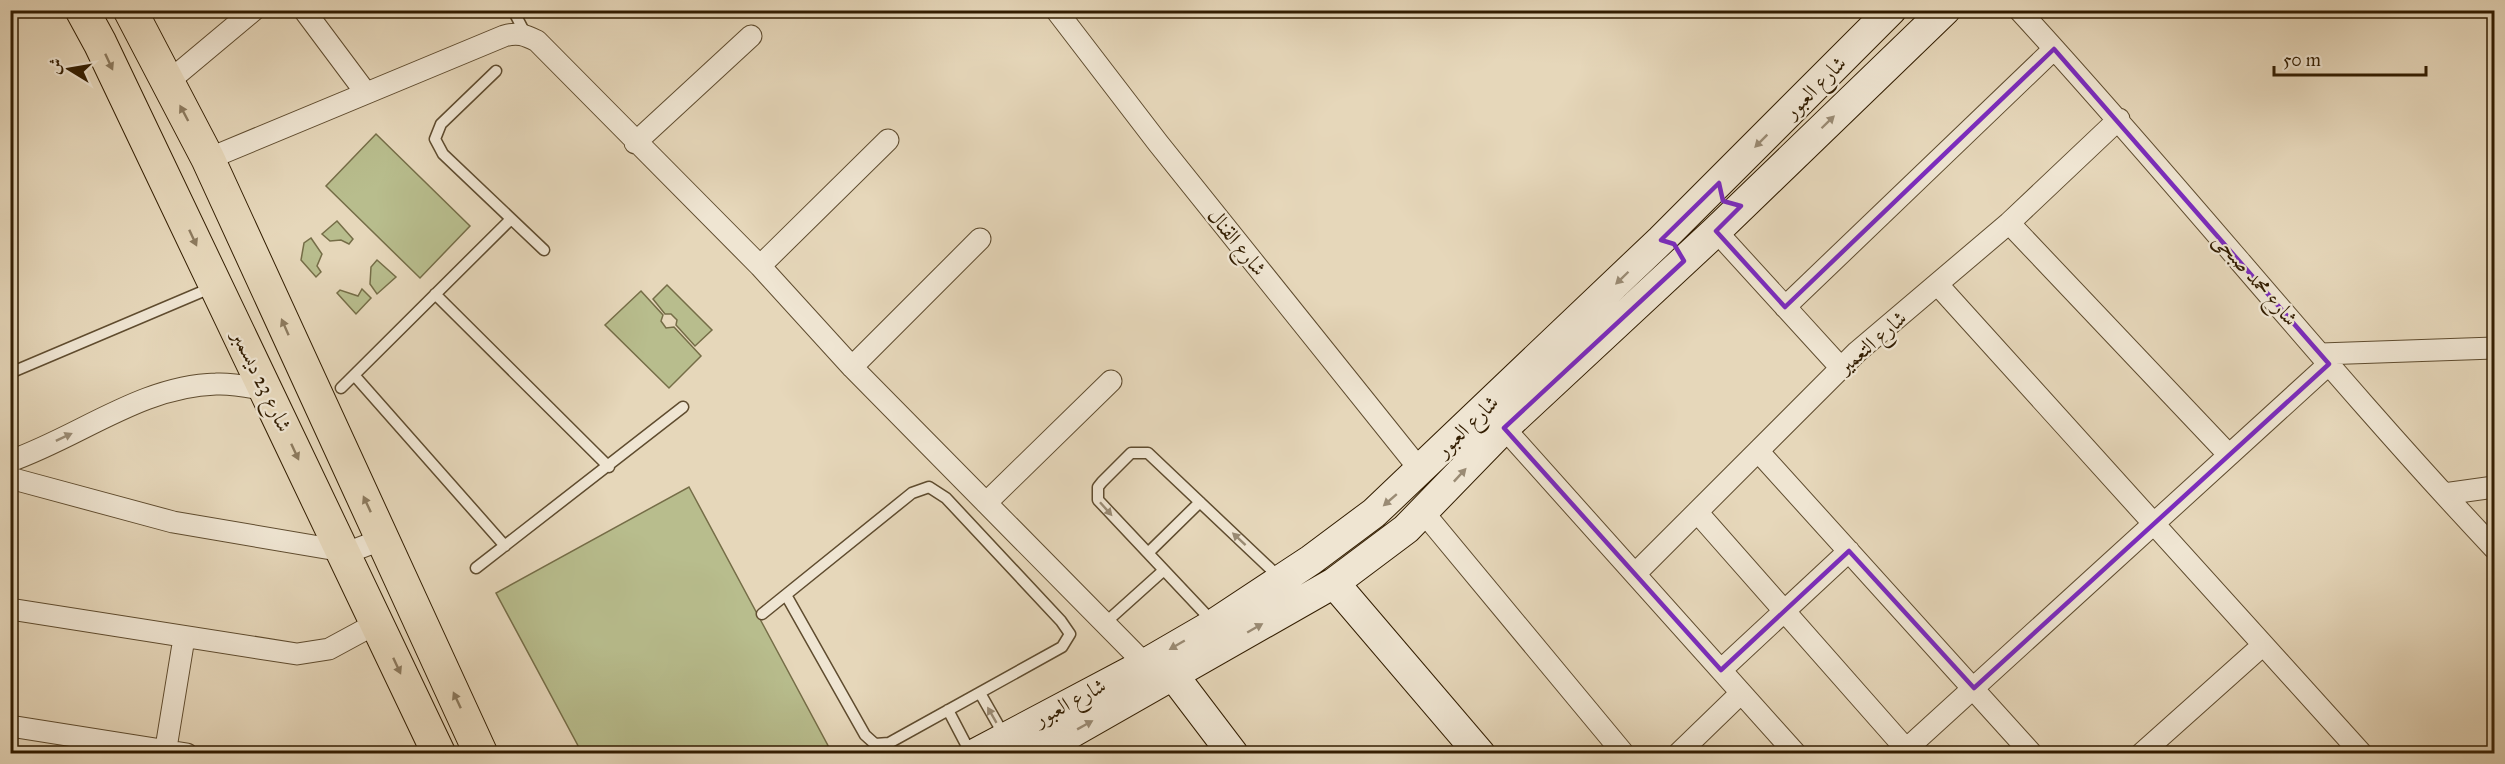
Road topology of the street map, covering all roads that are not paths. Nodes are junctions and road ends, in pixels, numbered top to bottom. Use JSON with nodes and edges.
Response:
{"nodes":[{"id":1,"x":82,"y":10,"type":"edge"},
{"id":2,"x":130,"y":10,"type":"edge"},
{"id":3,"x":254,"y":10,"type":"edge"},
{"id":4,"x":304,"y":10,"type":"edge"},
{"id":5,"x":513,"y":10,"type":"edge"},
{"id":6,"x":1056,"y":10,"type":"edge"},
{"id":7,"x":1891,"y":10,"type":"edge"},
{"id":8,"x":1946,"y":10,"type":"edge"},
{"id":9,"x":2019,"y":10,"type":"edge"},
{"id":10,"x":526,"y":35,"type":"junction"},
{"id":11,"x":751,"y":36,"type":"dead end"},
{"id":12,"x":2055,"y":50,"type":"junction"},
{"id":13,"x":496,"y":71,"type":"dead end"},
{"id":14,"x":168,"y":82,"type":"junction"},
{"id":15,"x":366,"y":93,"type":"junction"},
{"id":16,"x":2119,"y":119,"type":"junction"},
{"id":17,"x":888,"y":140,"type":"dead end"},
{"id":18,"x":635,"y":143,"type":"junction"},
{"id":19,"x":208,"y":159,"type":"junction"},
{"id":20,"x":1719,"y":183,"type":"junction"},
{"id":21,"x":1741,"y":206,"type":"junction"},
{"id":22,"x":511,"y":219,"type":"junction"},
{"id":23,"x":2009,"y":223,"type":"junction"},
{"id":24,"x":1716,"y":231,"type":"junction"},
{"id":25,"x":980,"y":239,"type":"dead end"},
{"id":26,"x":1661,"y":240,"type":"junction"},
{"id":27,"x":544,"y":250,"type":"dead end"},
{"id":28,"x":1683,"y":262,"type":"junction"},
{"id":29,"x":760,"y":266,"type":"junction"},
{"id":30,"x":1938,"y":285,"type":"junction"},
{"id":31,"x":216,"y":286,"type":"junction"},
{"id":32,"x":435,"y":294,"type":"junction"},
{"id":33,"x":1785,"y":307,"type":"junction"},
{"id":34,"x":2494,"y":348,"type":"edge"},
{"id":35,"x":2325,"y":359,"type":"junction"},
{"id":36,"x":852,"y":367,"type":"junction"},
{"id":37,"x":1841,"y":368,"type":"junction"},
{"id":38,"x":10,"y":373,"type":"edge"},
{"id":39,"x":354,"y":375,"type":"junction"},
{"id":40,"x":1111,"y":381,"type":"dead end"},
{"id":41,"x":266,"y":390,"type":"junction"},
{"id":42,"x":333,"y":395,"type":"junction"},
{"id":43,"x":683,"y":407,"type":"dead end"},
{"id":44,"x":1504,"y":428,"type":"junction"},
{"id":45,"x":1758,"y":451,"type":"junction"},
{"id":46,"x":2229,"y":455,"type":"junction"},
{"id":47,"x":10,"y":461,"type":"edge"},
{"id":48,"x":609,"y":467,"type":"junction"},
{"id":49,"x":1421,"y":471,"type":"junction"},
{"id":50,"x":10,"y":478,"type":"edge"},
{"id":51,"x":2494,"y":487,"type":"edge"},
{"id":52,"x":2444,"y":494,"type":"junction"},
{"id":53,"x":1200,"y":502,"type":"junction"},
{"id":54,"x":986,"y":503,"type":"junction"},
{"id":55,"x":1697,"y":512,"type":"junction"},
{"id":56,"x":1424,"y":513,"type":"junction"},
{"id":57,"x":2154,"y":524,"type":"junction"},
{"id":58,"x":383,"y":539,"type":"junction"},
{"id":59,"x":505,"y":546,"type":"junction"},
{"id":60,"x":2494,"y":548,"type":"edge"},
{"id":61,"x":342,"y":551,"type":"junction"},
{"id":62,"x":1849,"y":551,"type":"junction"},
{"id":63,"x":1148,"y":553,"type":"junction"},
{"id":64,"x":476,"y":568,"type":"dead end"},
{"id":65,"x":1164,"y":570,"type":"junction"},
{"id":66,"x":1635,"y":574,"type":"junction"},
{"id":67,"x":1281,"y":580,"type":"junction"},
{"id":68,"x":1334,"y":583,"type":"junction"},
{"id":69,"x":786,"y":594,"type":"junction"},
{"id":70,"x":10,"y":609,"type":"edge"},
{"id":71,"x":1784,"y":612,"type":"junction"},
{"id":72,"x":762,"y":614,"type":"dead end"},
{"id":73,"x":377,"y":623,"type":"junction"},
{"id":74,"x":1105,"y":624,"type":"junction"},
{"id":75,"x":1214,"y":624,"type":"junction"},
{"id":76,"x":184,"y":638,"type":"junction"},
{"id":77,"x":2263,"y":645,"type":"junction"},
{"id":78,"x":1145,"y":664,"type":"junction"},
{"id":79,"x":1721,"y":670,"type":"junction"},
{"id":80,"x":1173,"y":675,"type":"junction"},
{"id":81,"x":1974,"y":688,"type":"junction"},
{"id":82,"x":980,"y":693,"type":"junction"},
{"id":83,"x":1741,"y":693,"type":"junction"},
{"id":84,"x":948,"y":710,"type":"junction"},
{"id":85,"x":10,"y":726,"type":"edge"},
{"id":86,"x":1005,"y":737,"type":"junction"},
{"id":87,"x":63,"y":744,"type":"edge"},
{"id":88,"x":1904,"y":751,"type":"edge"},
{"id":89,"x":173,"y":752,"type":"edge"},
{"id":90,"x":439,"y":753,"type":"edge"},
{"id":91,"x":482,"y":753,"type":"edge"},
{"id":92,"x":973,"y":753,"type":"edge"},
{"id":93,"x":1034,"y":753,"type":"edge"},
{"id":94,"x":1233,"y":753,"type":"edge"},
{"id":95,"x":1479,"y":753,"type":"edge"},
{"id":96,"x":1624,"y":753,"type":"edge"},
{"id":97,"x":1678,"y":753,"type":"edge"},
{"id":98,"x":1796,"y":753,"type":"edge"},
{"id":99,"x":2032,"y":753,"type":"edge"},
{"id":100,"x":2141,"y":753,"type":"edge"},
{"id":101,"x":2362,"y":753,"type":"edge"}],
"edges":[{"from":1,"to":31,"type":"main road","name":"شارع 23 ديسمبر","one_way":true},
{"from":2,"to":14,"type":"main road","name":"شارع 23 ديسمبر"},
{"from":3,"to":14,"type":"street"},
{"from":4,"to":15,"type":"street"},
{"from":5,"to":10,"type":"lane"},
{"from":6,"to":49,"type":"street","name":"شارع القنال"},
{"from":7,"to":20,"type":"street","name":"شارع العبور","one_way":true},
{"from":21,"to":8,"type":"street","name":"شارع العبور","one_way":true},
{"from":9,"to":12,"type":"street","name":"شارع محمد صبحى"},
{"from":10,"to":15,"type":"street"},
{"from":10,"to":18,"type":"street"},
{"from":11,"to":18,"type":"street"},
{"from":12,"to":16,"type":"street","name":"شارع محمد صبحى"},
{"from":12,"to":33,"type":"street"},
{"from":13,"to":22,"type":"lane"},
{"from":19,"to":14,"type":"main road","name":"شارع 23 ديسمبر","one_way":true},
{"from":15,"to":19,"type":"street"},
{"from":16,"to":23,"type":"street","name":"شارع التعمير"},
{"from":16,"to":35,"type":"street","name":"شارع محمد صبحى"},
{"from":17,"to":29,"type":"street"},
{"from":18,"to":29,"type":"street"},
{"from":42,"to":19,"type":"main road","name":"شارع 23 ديسمبر","one_way":true},
{"from":20,"to":21,"type":"street"},
{"from":20,"to":26,"type":"street","name":"شارع العبور"},
{"from":21,"to":24,"type":"street","name":"شارع العبور"},
{"from":22,"to":27,"type":"lane"},
{"from":22,"to":32,"type":"lane"},
{"from":23,"to":30,"type":"street","name":"شارع التعمير"},
{"from":23,"to":46,"type":"street"},
{"from":24,"to":28,"type":"street","name":"شارع العبور"},
{"from":24,"to":33,"type":"street"},
{"from":25,"to":36,"type":"street"},
{"from":26,"to":28,"type":"street"},
{"from":26,"to":49,"type":"street","name":"شارع العبور","one_way":true},
{"from":28,"to":44,"type":"street","name":"شارع العبور"},
{"from":29,"to":36,"type":"street"},
{"from":30,"to":37,"type":"street","name":"شارع التعمير"},
{"from":30,"to":57,"type":"street"},
{"from":31,"to":38,"type":"lane"},
{"from":31,"to":41,"type":"main road","name":"شارع 23 ديسمبر"},
{"from":32,"to":39,"type":"lane"},
{"from":32,"to":48,"type":"lane"},
{"from":33,"to":37,"type":"street"},
{"from":34,"to":35,"type":"street"},
{"from":35,"to":46,"type":"street"},
{"from":35,"to":52,"type":"street","name":"شارع محمد صبحى"},
{"from":36,"to":54,"type":"street"},
{"from":37,"to":45,"type":"street","name":"شارع التعمير"},
{"from":39,"to":42,"type":"lane"},
{"from":39,"to":59,"type":"lane"},
{"from":40,"to":54,"type":"street"},
{"from":47,"to":41,"type":"street","one_way":true},
{"from":41,"to":61,"type":"main road","name":"شارع 23 ديسمبر","one_way":true},
{"from":58,"to":42,"type":"main road","name":"شارع 23 ديسمبر","one_way":true},
{"from":43,"to":48,"type":"lane"},
{"from":56,"to":44,"type":"street","name":"شارع العبور","one_way":true},
{"from":44,"to":66,"type":"street"},
{"from":45,"to":55,"type":"street","name":"شارع التعمير"},
{"from":45,"to":62,"type":"street"},
{"from":46,"to":57,"type":"street"},
{"from":48,"to":59,"type":"lane"},
{"from":49,"to":67,"type":"street","name":"شارع العبور","one_way":true},
{"from":50,"to":61,"type":"street"},
{"from":51,"to":52,"type":"street"},
{"from":52,"to":60,"type":"street","name":"شارع محمد صبحى"},
{"from":53,"to":63,"type":"lane"},
{"from":53,"to":63,"type":"lane","one_way":true},
{"from":67,"to":53,"type":"lane","one_way":true},
{"from":54,"to":74,"type":"street"},
{"from":55,"to":66,"type":"street","name":"شارع التعمير"},
{"from":55,"to":71,"type":"street"},
{"from":56,"to":68,"type":"street","name":"شارع العبور"},
{"from":56,"to":96,"type":"street"},
{"from":57,"to":77,"type":"street"},
{"from":57,"to":81,"type":"street"},
{"from":58,"to":61,"type":"street"},
{"from":91,"to":58,"type":"main road","name":"شارع 23 ديسمبر","one_way":true},
{"from":59,"to":64,"type":"lane"},
{"from":61,"to":73,"type":"main road","name":"شارع 23 ديسمبر"},
{"from":62,"to":71,"type":"street"},
{"from":62,"to":81,"type":"street"},
{"from":63,"to":65,"type":"lane"},
{"from":65,"to":74,"type":"lane"},
{"from":65,"to":75,"type":"lane"},
{"from":66,"to":79,"type":"street"},
{"from":67,"to":75,"type":"street","name":"شارع العبور"},
{"from":80,"to":68,"type":"street","name":"شارع العبور","one_way":true},
{"from":68,"to":95,"type":"street"},
{"from":69,"to":72,"type":"lane"},
{"from":69,"to":82,"type":"lane"},
{"from":69,"to":84,"type":"lane"},
{"from":70,"to":76,"type":"street"},
{"from":71,"to":79,"type":"street"},
{"from":71,"to":88,"type":"street"},
{"from":73,"to":76,"type":"street"},
{"from":73,"to":90,"type":"main road","name":"شارع 23 ديسمبر","one_way":true},
{"from":74,"to":78,"type":"street"},
{"from":75,"to":78,"type":"street","name":"شارع العبور","one_way":true},
{"from":76,"to":89,"type":"street"},
{"from":77,"to":100,"type":"street"},
{"from":77,"to":101,"type":"street"},
{"from":78,"to":86,"type":"street","name":"شارع العبور"},
{"from":79,"to":83,"type":"street"},
{"from":93,"to":80,"type":"street","name":"شارع العبور","one_way":true},
{"from":80,"to":94,"type":"street"},
{"from":81,"to":88,"type":"street"},
{"from":81,"to":99,"type":"street"},
{"from":82,"to":84,"type":"lane"},
{"from":86,"to":82,"type":"lane","one_way":true},
{"from":83,"to":97,"type":"street"},
{"from":83,"to":98,"type":"street"},
{"from":84,"to":92,"type":"lane"},
{"from":85,"to":87,"type":"street"},
{"from":86,"to":92,"type":"street","name":"شارع العبور"},
{"from":87,"to":89,"type":"street"}]}
